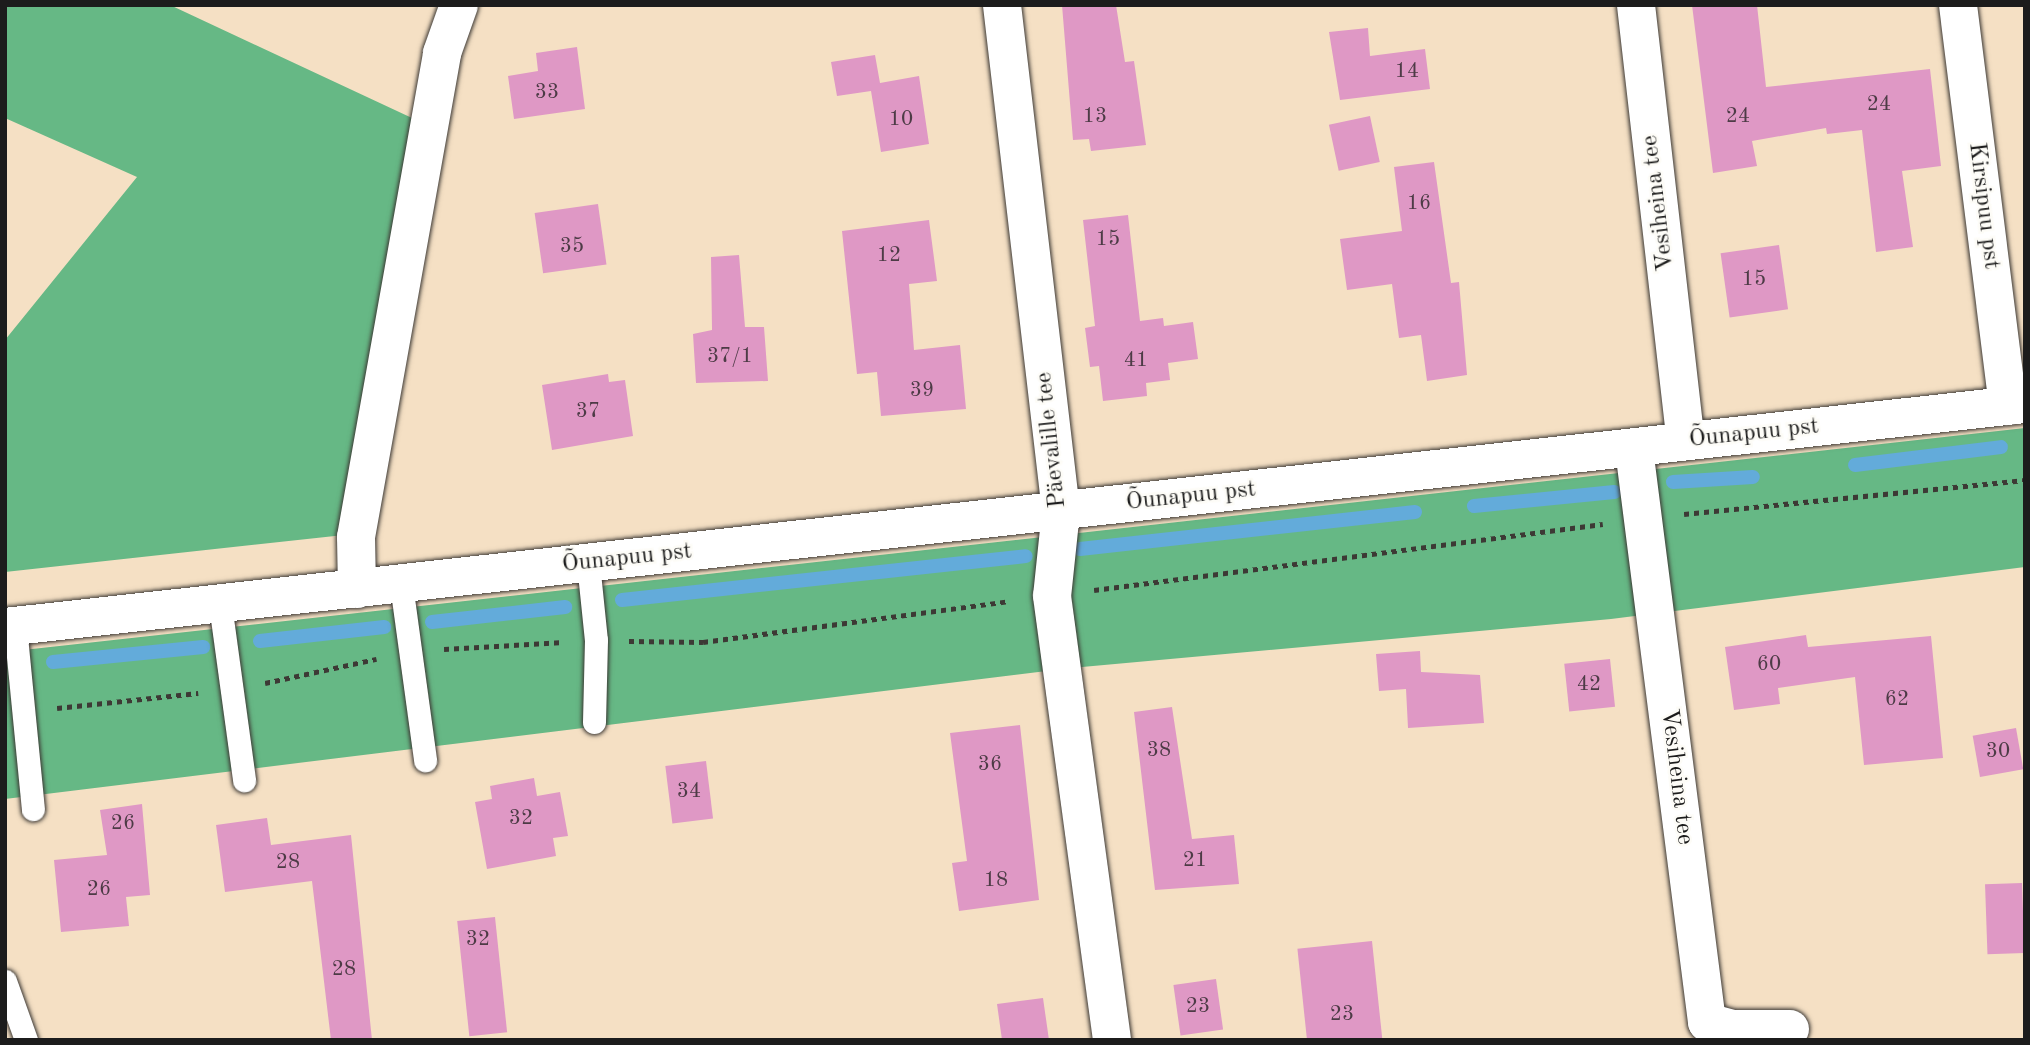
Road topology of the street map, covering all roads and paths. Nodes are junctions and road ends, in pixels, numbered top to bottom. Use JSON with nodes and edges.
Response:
{"nodes":[{"id":1,"x":459,"y":5,"type":"edge"},
{"id":2,"x":1002,"y":5,"type":"edge"},
{"id":3,"x":1636,"y":5,"type":"edge"},
{"id":4,"x":1958,"y":5,"type":"edge"},
{"id":5,"x":2017,"y":405,"type":"edge"},
{"id":6,"x":1686,"y":442,"type":"junction"},
{"id":7,"x":1634,"y":449,"type":"junction"},
{"id":8,"x":1061,"y":511,"type":"junction"},
{"id":9,"x":588,"y":563,"type":"junction"},
{"id":10,"x":401,"y":584,"type":"junction"},
{"id":11,"x":357,"y":589,"type":"junction"},
{"id":12,"x":220,"y":604,"type":"junction"},
{"id":13,"x":10,"y":626,"type":"edge"},
{"id":14,"x":594,"y":722,"type":"dead end"},
{"id":15,"x":425,"y":761,"type":"dead end"},
{"id":16,"x":244,"y":780,"type":"dead end"},
{"id":17,"x":33,"y":808,"type":"dead end"},
{"id":18,"x":5,"y":981,"type":"edge"},
{"id":19,"x":1790,"y":1029,"type":"dead end"},
{"id":20,"x":26,"y":1040,"type":"edge"},
{"id":21,"x":1112,"y":1040,"type":"edge"}],
"edges":[{"from":1,"to":11,"type":"street"},
{"from":2,"to":8,"type":"street","name":"Päevalille tee"},
{"from":3,"to":6,"type":"street","name":"Vesiheina tee"},
{"from":4,"to":5,"type":"street","name":"Kirsipuu pst"},
{"from":5,"to":6,"type":"street","name":"Õunapuu pst"},
{"from":6,"to":7,"type":"street","name":"Õunapuu pst"},
{"from":7,"to":8,"type":"street","name":"Õunapuu pst"},
{"from":7,"to":19,"type":"street","name":"Vesiheina tee"},
{"from":8,"to":9,"type":"street","name":"Õunapuu pst"},
{"from":8,"to":21,"type":"street","name":"Päevalille tee"},
{"from":9,"to":10,"type":"street","name":"Õunapuu pst"},
{"from":9,"to":14,"type":"lane"},
{"from":10,"to":11,"type":"street","name":"Õunapuu pst"},
{"from":10,"to":15,"type":"lane"},
{"from":11,"to":12,"type":"street","name":"Õunapuu pst"},
{"from":12,"to":13,"type":"street","name":"Õunapuu pst"},
{"from":12,"to":16,"type":"lane"},
{"from":13,"to":17,"type":"lane"},
{"from":18,"to":20,"type":"lane"}]}
